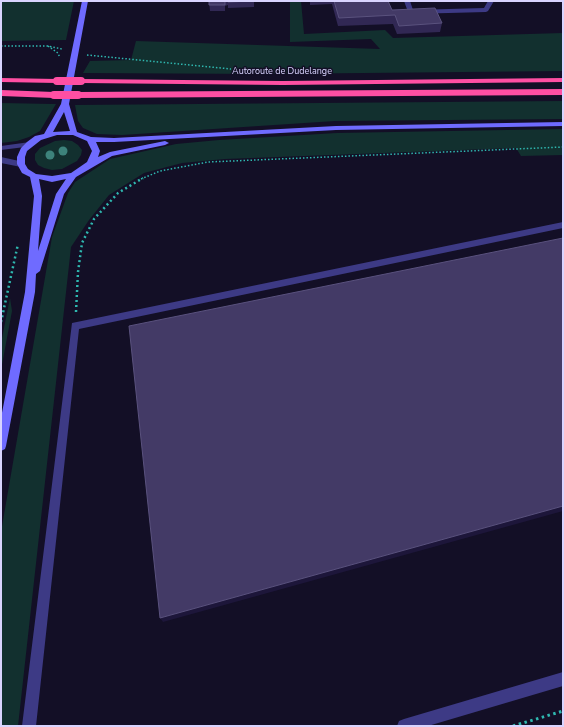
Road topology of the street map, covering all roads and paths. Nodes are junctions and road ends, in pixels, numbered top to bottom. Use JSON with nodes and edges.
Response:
{"nodes":[{"id":1,"x":85,"y":1,"type":"edge"},
{"id":2,"x":407,"y":1,"type":"edge"},
{"id":3,"x":491,"y":1,"type":"edge"},
{"id":4,"x":1,"y":46,"type":"edge"},
{"id":5,"x":48,"y":46,"type":"dead end"},
{"id":6,"x":92,"y":56,"type":"dead end"},
{"id":7,"x":236,"y":69,"type":"dead end"},
{"id":8,"x":1,"y":80,"type":"edge"},
{"id":9,"x":563,"y":80,"type":"edge"},
{"id":10,"x":563,"y":92,"type":"edge"},
{"id":11,"x":1,"y":93,"type":"edge"},
{"id":12,"x":65,"y":104,"type":"junction"},
{"id":13,"x":563,"y":124,"type":"edge"},
{"id":14,"x":74,"y":133,"type":"junction"},
{"id":15,"x":48,"y":134,"type":"junction"},
{"id":16,"x":218,"y":134,"type":"junction"},
{"id":17,"x":90,"y":139,"type":"junction"},
{"id":18,"x":30,"y":144,"type":"junction"},
{"id":19,"x":563,"y":147,"type":"edge"},
{"id":20,"x":1,"y":148,"type":"edge"},
{"id":21,"x":1,"y":160,"type":"edge"},
{"id":22,"x":21,"y":164,"type":"junction"},
{"id":23,"x":90,"y":164,"type":"junction"},
{"id":24,"x":73,"y":175,"type":"junction"},
{"id":25,"x":34,"y":176,"type":"junction"},
{"id":26,"x":563,"y":225,"type":"edge"},
{"id":27,"x":20,"y":238,"type":"dead end"},
{"id":28,"x":30,"y":292,"type":"junction"},
{"id":29,"x":1,"y":322,"type":"edge"},
{"id":30,"x":75,"y":326,"type":"junction"},
{"id":31,"x":1,"y":446,"type":"edge"},
{"id":32,"x":563,"y":679,"type":"edge"},
{"id":33,"x":563,"y":711,"type":"edge"},
{"id":34,"x":29,"y":726,"type":"edge"},
{"id":35,"x":404,"y":726,"type":"edge"},
{"id":36,"x":513,"y":726,"type":"edge"}],
"edges":[{"from":1,"to":12,"type":"main road"},
{"from":2,"to":3,"type":"street"},
{"from":4,"to":5,"type":"path"},
{"from":6,"to":7,"type":"path"},
{"from":8,"to":9,"type":"highway","name":"Autoroute de Dudelange","bridge":true},
{"from":10,"to":11,"type":"highway","bridge":true},
{"from":12,"to":14,"type":"main road"},
{"from":12,"to":15,"type":"main road"},
{"from":13,"to":16,"type":"main road"},
{"from":14,"to":15,"type":"main road"},
{"from":14,"to":17,"type":"main road"},
{"from":15,"to":18,"type":"main road"},
{"from":16,"to":17,"type":"main road"},
{"from":16,"to":23,"type":"main road"},
{"from":17,"to":23,"type":"main road"},
{"from":18,"to":20,"type":"street"},
{"from":18,"to":22,"type":"main road"},
{"from":19,"to":30,"type":"path"},
{"from":21,"to":22,"type":"street"},
{"from":22,"to":25,"type":"main road"},
{"from":23,"to":24,"type":"main road"},
{"from":24,"to":25,"type":"main road"},
{"from":24,"to":28,"type":"main road"},
{"from":25,"to":28,"type":"main road"},
{"from":26,"to":30,"type":"street"},
{"from":27,"to":29,"type":"path"},
{"from":28,"to":31,"type":"main road"},
{"from":30,"to":34,"type":"street"},
{"from":32,"to":35,"type":"street"},
{"from":33,"to":36,"type":"path"}]}
